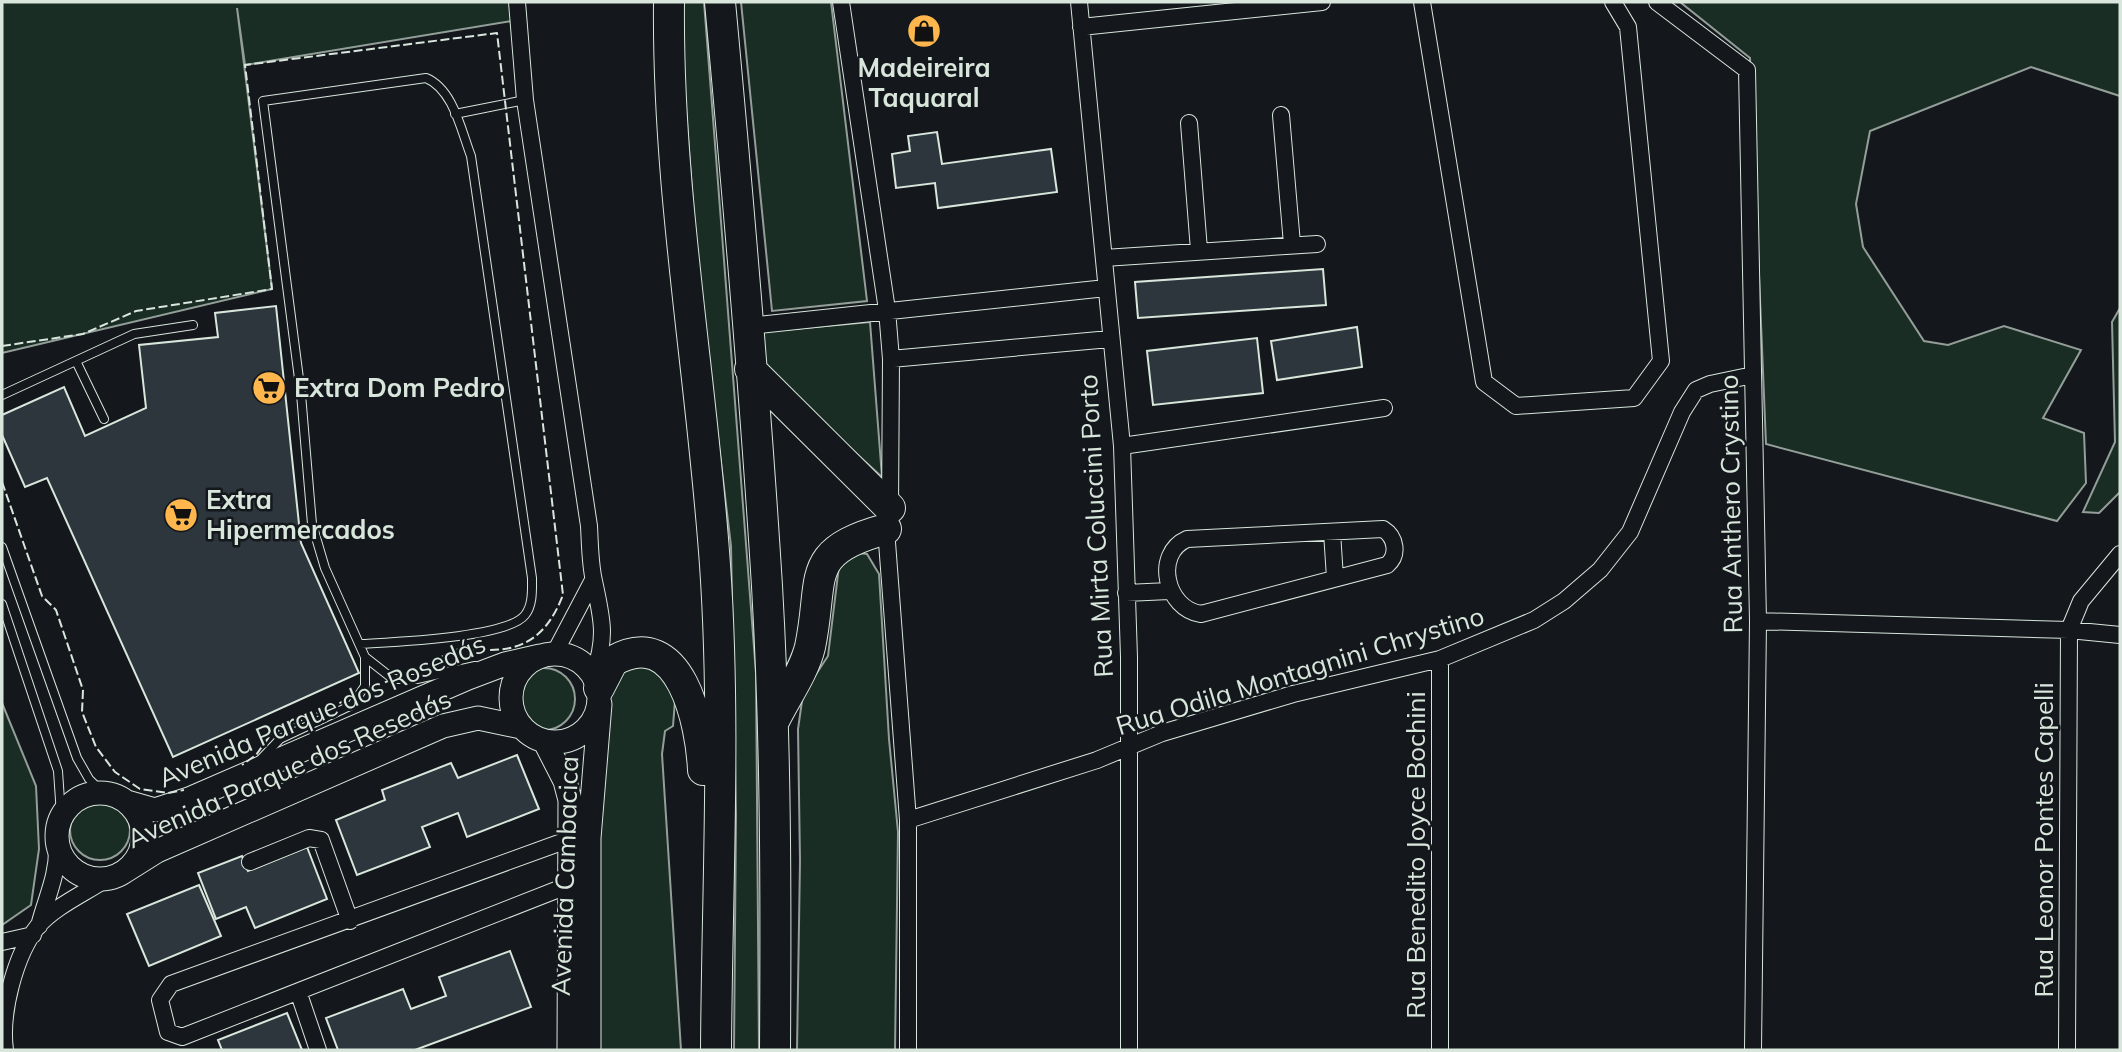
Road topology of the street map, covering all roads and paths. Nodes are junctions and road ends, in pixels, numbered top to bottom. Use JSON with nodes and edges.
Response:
{"nodes":[{"id":1,"x":517,"y":2,"type":"edge"},
{"id":2,"x":648,"y":2,"type":"edge"},
{"id":3,"x":669,"y":2,"type":"edge"},
{"id":4,"x":720,"y":2,"type":"edge"},
{"id":5,"x":841,"y":2,"type":"edge"},
{"id":6,"x":1079,"y":2,"type":"edge"},
{"id":7,"x":1322,"y":2,"type":"edge"},
{"id":8,"x":1422,"y":2,"type":"edge"},
{"id":9,"x":1613,"y":2,"type":"edge"},
{"id":10,"x":1657,"y":2,"type":"edge"},
{"id":11,"x":1081,"y":27,"type":"junction"},
{"id":12,"x":525,"y":100,"type":"junction"},
{"id":13,"x":455,"y":114,"type":"junction"},
{"id":14,"x":1281,"y":115,"type":"dead end"},
{"id":15,"x":1189,"y":123,"type":"dead end"},
{"id":16,"x":680,"y":226,"type":"junction"},
{"id":17,"x":1292,"y":244,"type":"junction"},
{"id":18,"x":1317,"y":244,"type":"dead end"},
{"id":19,"x":1199,"y":250,"type":"junction"},
{"id":20,"x":1104,"y":258,"type":"junction"},
{"id":21,"x":1106,"y":288,"type":"junction"},
{"id":22,"x":887,"y":310,"type":"junction"},
{"id":23,"x":193,"y":325,"type":"dead end"},
{"id":24,"x":749,"y":326,"type":"junction"},
{"id":25,"x":1110,"y":339,"type":"junction"},
{"id":26,"x":891,"y":359,"type":"junction"},
{"id":27,"x":76,"y":361,"type":"junction"},
{"id":28,"x":750,"y":369,"type":"junction"},
{"id":29,"x":1753,"y":375,"type":"junction"},
{"id":30,"x":2,"y":395,"type":"edge"},
{"id":31,"x":1384,"y":408,"type":"dead end"},
{"id":32,"x":104,"y":419,"type":"dead end"},
{"id":33,"x":1122,"y":446,"type":"junction"},
{"id":34,"x":888,"y":518,"type":"junction"},
{"id":35,"x":1332,"y":532,"type":"junction"},
{"id":36,"x":2,"y":547,"type":"edge"},
{"id":37,"x":2120,"y":554,"type":"edge"},
{"id":38,"x":1335,"y":578,"type":"junction"},
{"id":39,"x":593,"y":580,"type":"junction"},
{"id":40,"x":1169,"y":591,"type":"junction"},
{"id":41,"x":1126,"y":593,"type":"junction"},
{"id":42,"x":2,"y":604,"type":"edge"},
{"id":43,"x":1758,"y":621,"type":"junction"},
{"id":44,"x":2069,"y":630,"type":"junction"},
{"id":45,"x":2120,"y":635,"type":"edge"},
{"id":46,"x":361,"y":644,"type":"junction"},
{"id":47,"x":547,"y":655,"type":"junction"},
{"id":48,"x":365,"y":657,"type":"junction"},
{"id":49,"x":1440,"y":659,"type":"junction"},
{"id":50,"x":505,"y":664,"type":"junction"},
{"id":51,"x":598,"y":689,"type":"junction"},
{"id":52,"x":772,"y":724,"type":"junction"},
{"id":53,"x":521,"y":727,"type":"junction"},
{"id":54,"x":545,"y":742,"type":"junction"},
{"id":55,"x":1130,"y":747,"type":"junction"},
{"id":56,"x":244,"y":775,"type":"junction"},
{"id":57,"x":103,"y":793,"type":"junction"},
{"id":58,"x":127,"y":802,"type":"junction"},
{"id":59,"x":61,"y":815,"type":"junction"},
{"id":60,"x":908,"y":820,"type":"junction"},
{"id":61,"x":570,"y":839,"type":"junction"},
{"id":62,"x":57,"y":846,"type":"junction"},
{"id":63,"x":250,"y":862,"type":"dead end"},
{"id":64,"x":114,"y":876,"type":"junction"},
{"id":65,"x":569,"y":885,"type":"junction"},
{"id":66,"x":350,"y":921,"type":"junction"},
{"id":67,"x":36,"y":931,"type":"junction"},
{"id":68,"x":2,"y":942,"type":"edge"},
{"id":69,"x":299,"y":994,"type":"junction"},
{"id":70,"x":3,"y":1012,"type":"edge"},
{"id":71,"x":5,"y":1050,"type":"edge"},
{"id":72,"x":318,"y":1050,"type":"edge"},
{"id":73,"x":569,"y":1050,"type":"edge"},
{"id":74,"x":589,"y":1050,"type":"edge"},
{"id":75,"x":714,"y":1050,"type":"edge"},
{"id":76,"x":775,"y":1050,"type":"edge"},
{"id":77,"x":908,"y":1050,"type":"edge"},
{"id":78,"x":1129,"y":1050,"type":"edge"},
{"id":79,"x":1440,"y":1050,"type":"edge"},
{"id":80,"x":1753,"y":1050,"type":"edge"},
{"id":81,"x":2067,"y":1050,"type":"edge"}],
"edges":[{"from":1,"to":12,"type":"street"},
{"from":2,"to":16,"type":"highway"},
{"from":3,"to":16,"type":"highway"},
{"from":4,"to":24,"type":"highway"},
{"from":5,"to":22,"type":"street"},
{"from":6,"to":11,"type":"street","name":"Rua Mirta Coluccini Porto"},
{"from":7,"to":11,"type":"street"},
{"from":8,"to":9,"type":"street"},
{"from":10,"to":29,"type":"street","name":"Rua Anthero Crystino"},
{"from":11,"to":20,"type":"street","name":"Rua Mirta Coluccini Porto"},
{"from":12,"to":13,"type":"lane"},
{"from":12,"to":39,"type":"street"},
{"from":13,"to":46,"type":"lane"},
{"from":13,"to":46,"type":"lane"},
{"from":14,"to":17,"type":"street"},
{"from":15,"to":19,"type":"street"},
{"from":16,"to":75,"type":"highway"},
{"from":17,"to":18,"type":"street"},
{"from":17,"to":19,"type":"street"},
{"from":19,"to":20,"type":"street"},
{"from":20,"to":21,"type":"street","name":"Rua Mirta Coluccini Porto"},
{"from":21,"to":22,"type":"street"},
{"from":21,"to":25,"type":"street","name":"Rua Mirta Coluccini Porto"},
{"from":22,"to":24,"type":"street"},
{"from":22,"to":26,"type":"street"},
{"from":23,"to":27,"type":"lane"},
{"from":24,"to":28,"type":"highway"},
{"from":25,"to":26,"type":"street"},
{"from":25,"to":33,"type":"street","name":"Rua Mirta Coluccini Porto"},
{"from":26,"to":34,"type":"street"},
{"from":27,"to":30,"type":"lane"},
{"from":27,"to":32,"type":"lane"},
{"from":28,"to":34,"type":"highway"},
{"from":28,"to":52,"type":"highway"},
{"from":29,"to":43,"type":"street","name":"Rua Anthero Crystino"},
{"from":29,"to":49,"type":"street","name":"Rua Odila Montagnini Chrystino"},
{"from":31,"to":33,"type":"street"},
{"from":33,"to":41,"type":"street","name":"Rua Mirta Coluccini Porto"},
{"from":34,"to":52,"type":"highway"},
{"from":34,"to":60,"type":"street"},
{"from":35,"to":38,"type":"street"},
{"from":35,"to":38,"type":"street"},
{"from":35,"to":40,"type":"street"},
{"from":36,"to":57,"type":"lane"},
{"from":37,"to":44,"type":"street"},
{"from":38,"to":40,"type":"street"},
{"from":39,"to":47,"type":"street"},
{"from":39,"to":51,"type":"street"},
{"from":40,"to":41,"type":"street"},
{"from":41,"to":55,"type":"street","name":"Rua Mirta Coluccini Porto"},
{"from":42,"to":59,"type":"lane"},
{"from":43,"to":44,"type":"street"},
{"from":43,"to":80,"type":"street","name":"Rua Anthero Crystino"},
{"from":44,"to":45,"type":"street"},
{"from":44,"to":81,"type":"street","name":"Rua Leonor Pontes Capelli"},
{"from":46,"to":48,"type":"lane"},
{"from":47,"to":50,"type":"street","name":"Avenida Parque dos Rosedás"},
{"from":47,"to":51,"type":"street"},
{"from":47,"to":53,"type":"street"},
{"from":48,"to":50,"type":"lane"},
{"from":48,"to":56,"type":"lane"},
{"from":49,"to":55,"type":"street","name":"Rua Odila Montagnini Chrystino"},
{"from":49,"to":79,"type":"street","name":"Rua Benedito Joyce Bochini"},
{"from":50,"to":56,"type":"street","name":"Avenida Parque dos Rosedás"},
{"from":51,"to":54,"type":"street"},
{"from":51,"to":74,"type":"street","name":"Avenida Cambacica"},
{"from":51,"to":75,"type":"highway"},
{"from":52,"to":76,"type":"highway"},
{"from":53,"to":54,"type":"street"},
{"from":53,"to":64,"type":"street","name":"Avenida Parque dos Resedás"},
{"from":54,"to":61,"type":"street","name":"Avenida Cambacica"},
{"from":55,"to":60,"type":"street","name":"Rua Odila Montagnini Chrystino"},
{"from":55,"to":78,"type":"street","name":"Rua Mirta Coluccini Porto"},
{"from":56,"to":58,"type":"street","name":"Avenida Parque dos Rosedás"},
{"from":57,"to":58,"type":"street"},
{"from":57,"to":59,"type":"street"},
{"from":58,"to":64,"type":"street"},
{"from":59,"to":62,"type":"street"},
{"from":60,"to":77,"type":"street"},
{"from":61,"to":65,"type":"street","name":"Avenida Cambacica"},
{"from":61,"to":66,"type":"street"},
{"from":62,"to":64,"type":"street"},
{"from":62,"to":67,"type":"street"},
{"from":63,"to":66,"type":"street"},
{"from":64,"to":67,"type":"street"},
{"from":65,"to":69,"type":"street"},
{"from":65,"to":73,"type":"street","name":"Avenida Cambacica"},
{"from":66,"to":69,"type":"street"},
{"from":67,"to":68,"type":"street"},
{"from":67,"to":70,"type":"street"},
{"from":69,"to":72,"type":"street"},
{"from":70,"to":71,"type":"street"}]}
